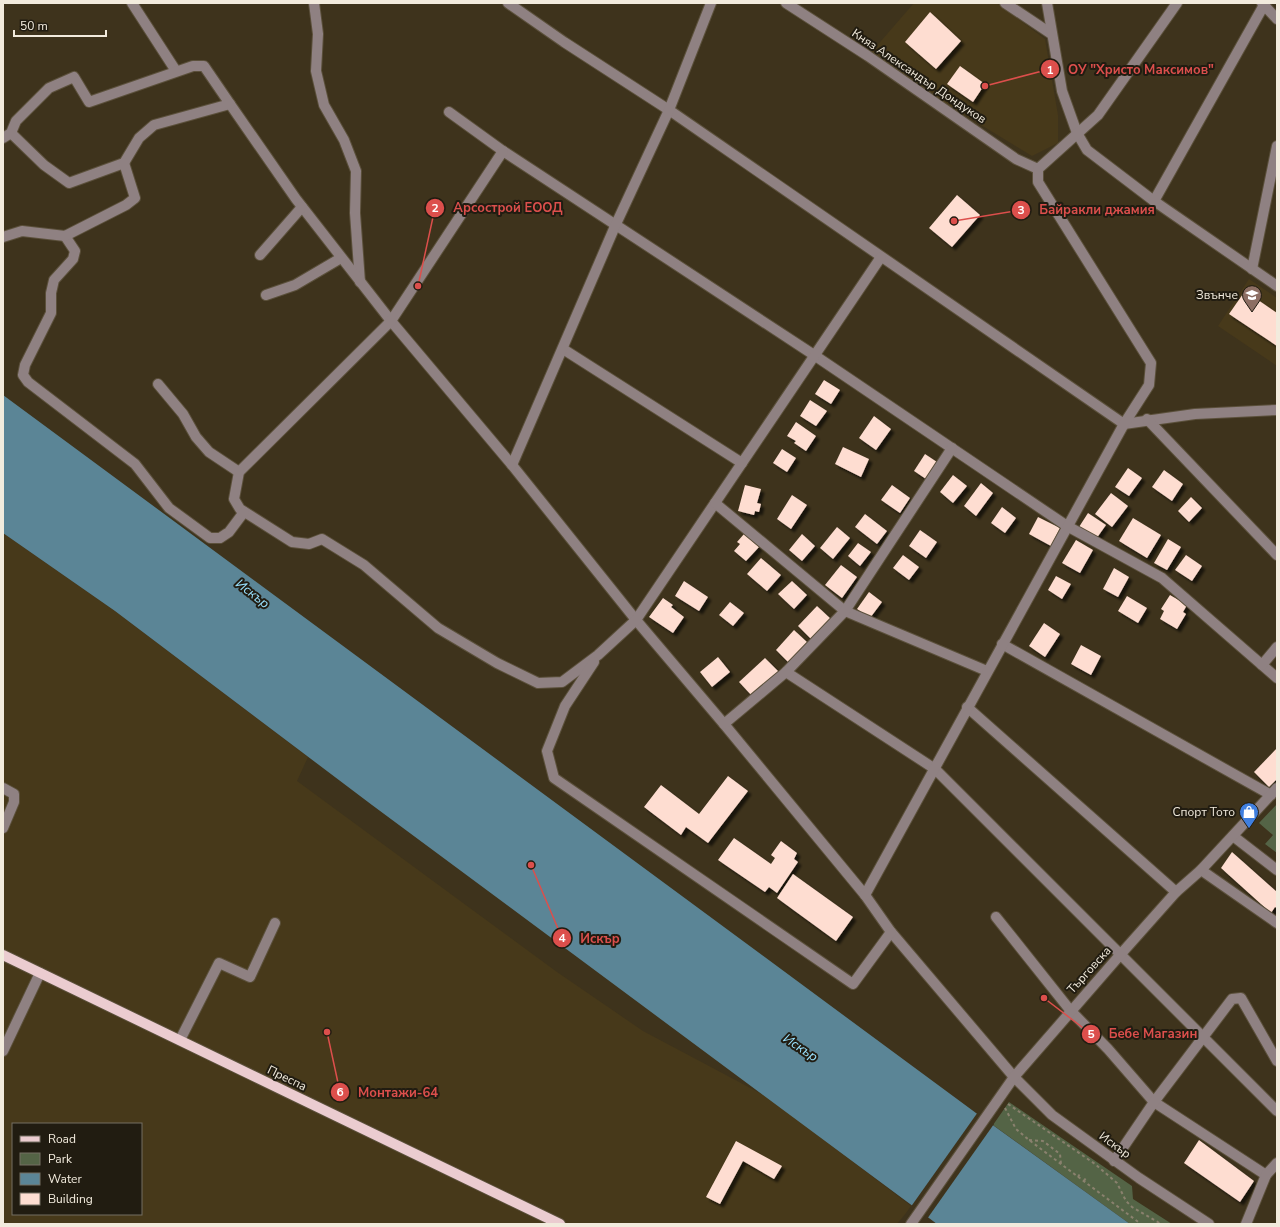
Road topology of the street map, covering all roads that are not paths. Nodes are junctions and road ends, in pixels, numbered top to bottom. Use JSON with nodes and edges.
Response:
{"nodes":[{"id":1,"x":132,"y":3,"type":"edge"},
{"id":2,"x":314,"y":3,"type":"edge"},
{"id":3,"x":508,"y":3,"type":"edge"},
{"id":4,"x":711,"y":3,"type":"edge"},
{"id":5,"x":786,"y":3,"type":"edge"},
{"id":6,"x":1005,"y":3,"type":"edge"},
{"id":7,"x":1047,"y":3,"type":"edge"},
{"id":8,"x":1177,"y":3,"type":"edge"},
{"id":9,"x":1263,"y":4,"type":"edge"},
{"id":10,"x":1277,"y":19,"type":"edge"},
{"id":11,"x":1050,"y":33,"type":"junction"},
{"id":12,"x":176,"y":71,"type":"junction"},
{"id":13,"x":230,"y":104,"type":"junction"},
{"id":14,"x":669,"y":110,"type":"junction"},
{"id":15,"x":449,"y":112,"type":"dead end"},
{"id":16,"x":1077,"y":133,"type":"junction"},
{"id":17,"x":7,"y":136,"type":"edge"},
{"id":18,"x":1277,"y":146,"type":"edge"},
{"id":19,"x":503,"y":151,"type":"junction"},
{"id":20,"x":124,"y":163,"type":"junction"},
{"id":21,"x":1038,"y":169,"type":"junction"},
{"id":22,"x":1154,"y":201,"type":"junction"},
{"id":23,"x":302,"y":207,"type":"junction"},
{"id":24,"x":616,"y":224,"type":"junction"},
{"id":25,"x":3,"y":236,"type":"edge"},
{"id":26,"x":65,"y":236,"type":"junction"},
{"id":27,"x":260,"y":255,"type":"dead end"},
{"id":28,"x":881,"y":257,"type":"junction"},
{"id":29,"x":341,"y":258,"type":"junction"},
{"id":30,"x":1252,"y":269,"type":"junction"},
{"id":31,"x":360,"y":282,"type":"junction"},
{"id":32,"x":1277,"y":286,"type":"edge"},
{"id":33,"x":266,"y":295,"type":"dead end"},
{"id":34,"x":391,"y":321,"type":"junction"},
{"id":35,"x":563,"y":349,"type":"junction"},
{"id":36,"x":814,"y":356,"type":"junction"},
{"id":37,"x":158,"y":384,"type":"dead end"},
{"id":38,"x":1277,"y":410,"type":"edge"},
{"id":39,"x":1147,"y":419,"type":"junction"},
{"id":40,"x":1124,"y":424,"type":"junction"},
{"id":41,"x":952,"y":448,"type":"junction"},
{"id":42,"x":742,"y":463,"type":"junction"},
{"id":43,"x":512,"y":465,"type":"junction"},
{"id":44,"x":239,"y":472,"type":"junction"},
{"id":45,"x":715,"y":503,"type":"junction"},
{"id":46,"x":244,"y":512,"type":"junction"},
{"id":47,"x":1067,"y":526,"type":"junction"},
{"id":48,"x":1277,"y":555,"type":"edge"},
{"id":49,"x":845,"y":611,"type":"junction"},
{"id":50,"x":636,"y":620,"type":"junction"},
{"id":51,"x":1002,"y":644,"type":"junction"},
{"id":52,"x":1277,"y":647,"type":"edge"},
{"id":53,"x":598,"y":655,"type":"junction"},
{"id":54,"x":1262,"y":665,"type":"junction"},
{"id":55,"x":987,"y":671,"type":"junction"},
{"id":56,"x":786,"y":672,"type":"junction"},
{"id":57,"x":1277,"y":678,"type":"edge"},
{"id":58,"x":967,"y":707,"type":"junction"},
{"id":59,"x":724,"y":724,"type":"junction"},
{"id":60,"x":935,"y":769,"type":"junction"},
{"id":61,"x":3,"y":788,"type":"edge"},
{"id":62,"x":1274,"y":791,"type":"edge"},
{"id":63,"x":3,"y":828,"type":"edge"},
{"id":64,"x":1233,"y":836,"type":"junction"},
{"id":65,"x":1276,"y":868,"type":"edge"},
{"id":66,"x":1201,"y":870,"type":"junction"},
{"id":67,"x":1176,"y":892,"type":"junction"},
{"id":68,"x":865,"y":895,"type":"junction"},
{"id":69,"x":996,"y":917,"type":"dead end"},
{"id":70,"x":275,"y":924,"type":"dead end"},
{"id":71,"x":1277,"y":924,"type":"edge"},
{"id":72,"x":891,"y":932,"type":"junction"},
{"id":73,"x":1120,"y":954,"type":"junction"},
{"id":74,"x":3,"y":955,"type":"edge"},
{"id":75,"x":40,"y":973,"type":"junction"},
{"id":76,"x":1070,"y":1010,"type":"junction"},
{"id":77,"x":1203,"y":1036,"type":"junction"},
{"id":78,"x":180,"y":1040,"type":"junction"},
{"id":79,"x":3,"y":1051,"type":"edge"},
{"id":80,"x":1277,"y":1062,"type":"edge"},
{"id":81,"x":1014,"y":1077,"type":"junction"},
{"id":82,"x":1154,"y":1102,"type":"junction"},
{"id":83,"x":1277,"y":1111,"type":"edge"},
{"id":84,"x":1114,"y":1161,"type":"junction"},
{"id":85,"x":1277,"y":1163,"type":"edge"},
{"id":86,"x":1266,"y":1175,"type":"junction"},
{"id":87,"x":912,"y":1222,"type":"edge"},
{"id":88,"x":560,"y":1224,"type":"edge"},
{"id":89,"x":1209,"y":1224,"type":"edge"},
{"id":90,"x":1246,"y":1224,"type":"edge"}],
"edges":[{"from":1,"to":12,"type":"street"},
{"from":2,"to":31,"type":"street"},
{"from":3,"to":14,"type":"street"},
{"from":4,"to":14,"type":"street"},
{"from":5,"to":21,"type":"street","name":"Княз Александър Дондуков"},
{"from":6,"to":11,"type":"street"},
{"from":7,"to":11,"type":"street"},
{"from":8,"to":16,"type":"street"},
{"from":9,"to":10,"type":"street"},
{"from":9,"to":22,"type":"street"},
{"from":11,"to":16,"type":"street"},
{"from":12,"to":13,"type":"street","name":"Искър"},
{"from":12,"to":17,"type":"street"},
{"from":13,"to":20,"type":"street"},
{"from":13,"to":23,"type":"street","name":"Искър"},
{"from":14,"to":24,"type":"street"},
{"from":14,"to":28,"type":"street"},
{"from":15,"to":19,"type":"street"},
{"from":16,"to":21,"type":"street"},
{"from":16,"to":22,"type":"street"},
{"from":17,"to":20,"type":"street"},
{"from":18,"to":30,"type":"street"},
{"from":19,"to":24,"type":"street"},
{"from":19,"to":34,"type":"street"},
{"from":20,"to":26,"type":"street"},
{"from":21,"to":40,"type":"street"},
{"from":22,"to":30,"type":"street"},
{"from":23,"to":27,"type":"street"},
{"from":23,"to":29,"type":"street","name":"Искър"},
{"from":24,"to":35,"type":"street"},
{"from":24,"to":36,"type":"street"},
{"from":25,"to":26,"type":"street"},
{"from":26,"to":46,"type":"street"},
{"from":28,"to":36,"type":"street"},
{"from":28,"to":40,"type":"street"},
{"from":29,"to":31,"type":"street","name":"Искър"},
{"from":29,"to":33,"type":"street"},
{"from":30,"to":32,"type":"street"},
{"from":31,"to":34,"type":"street","name":"Искър"},
{"from":34,"to":43,"type":"street","name":"Искър"},
{"from":34,"to":44,"type":"street"},
{"from":35,"to":42,"type":"street"},
{"from":35,"to":43,"type":"street"},
{"from":36,"to":41,"type":"street"},
{"from":36,"to":42,"type":"street"},
{"from":37,"to":44,"type":"street"},
{"from":38,"to":39,"type":"street"},
{"from":39,"to":40,"type":"street"},
{"from":39,"to":48,"type":"street"},
{"from":40,"to":47,"type":"street"},
{"from":41,"to":47,"type":"street"},
{"from":41,"to":49,"type":"street"},
{"from":42,"to":45,"type":"street"},
{"from":43,"to":50,"type":"street","name":"Искър"},
{"from":44,"to":46,"type":"street"},
{"from":45,"to":49,"type":"street"},
{"from":45,"to":50,"type":"street"},
{"from":46,"to":53,"type":"street"},
{"from":47,"to":51,"type":"street"},
{"from":47,"to":54,"type":"street"},
{"from":49,"to":55,"type":"street"},
{"from":49,"to":56,"type":"street"},
{"from":50,"to":53,"type":"street"},
{"from":50,"to":59,"type":"street","name":"Искър"},
{"from":51,"to":55,"type":"street"},
{"from":51,"to":62,"type":"street"},
{"from":52,"to":54,"type":"street"},
{"from":53,"to":72,"type":"street"},
{"from":54,"to":57,"type":"street"},
{"from":55,"to":58,"type":"street"},
{"from":56,"to":59,"type":"street"},
{"from":56,"to":60,"type":"street"},
{"from":58,"to":60,"type":"street"},
{"from":58,"to":67,"type":"street"},
{"from":59,"to":68,"type":"street","name":"Искър"},
{"from":60,"to":68,"type":"street"},
{"from":60,"to":73,"type":"street"},
{"from":61,"to":63,"type":"street"},
{"from":62,"to":64,"type":"street","name":"Търговска"},
{"from":64,"to":65,"type":"street"},
{"from":64,"to":66,"type":"street","name":"Търговска"},
{"from":66,"to":67,"type":"street","name":"Търговска"},
{"from":66,"to":71,"type":"street"},
{"from":67,"to":73,"type":"street","name":"Търговска"},
{"from":68,"to":72,"type":"street","name":"Искър"},
{"from":69,"to":76,"type":"street"},
{"from":70,"to":78,"type":"street"},
{"from":72,"to":81,"type":"street","name":"Искър"},
{"from":73,"to":76,"type":"street","name":"Търговска"},
{"from":73,"to":77,"type":"street"},
{"from":74,"to":75,"type":"main road","name":"Преспа"},
{"from":75,"to":78,"type":"main road","name":"Преспа"},
{"from":75,"to":79,"type":"street"},
{"from":76,"to":81,"type":"street","name":"Търговска"},
{"from":76,"to":82,"type":"street"},
{"from":77,"to":80,"type":"street"},
{"from":77,"to":82,"type":"street"},
{"from":77,"to":83,"type":"street"},
{"from":78,"to":88,"type":"main road","name":"Преспа"},
{"from":81,"to":84,"type":"street","name":"Искър"},
{"from":81,"to":87,"type":"street","name":"Търговска"},
{"from":82,"to":84,"type":"street"},
{"from":82,"to":86,"type":"street"},
{"from":84,"to":89,"type":"street","name":"Искър"},
{"from":85,"to":86,"type":"street"},
{"from":86,"to":90,"type":"street"}]}
